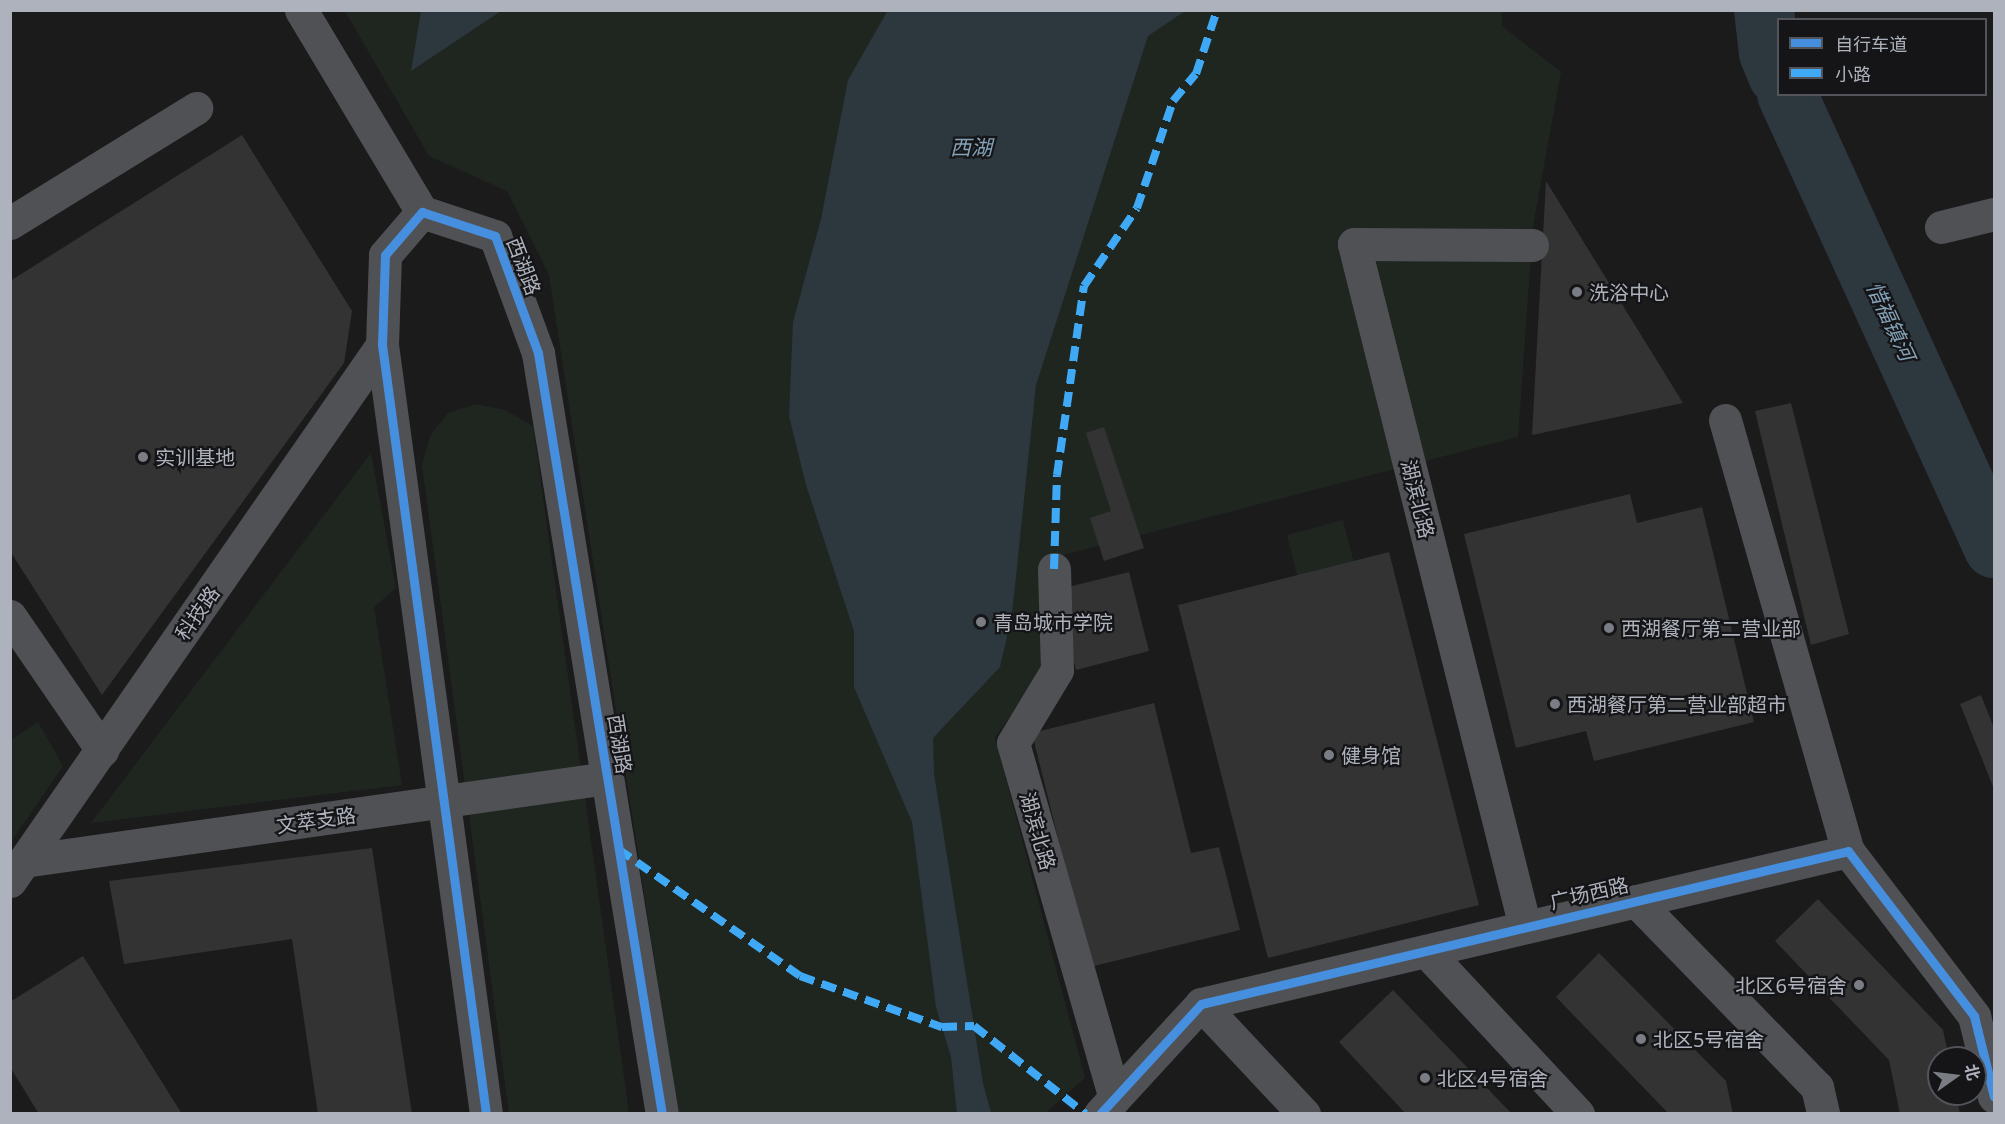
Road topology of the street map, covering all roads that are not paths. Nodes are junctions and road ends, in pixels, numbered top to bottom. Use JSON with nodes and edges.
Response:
{"nodes":[{"id":1,"x":301,"y":10,"type":"edge"},
{"id":2,"x":196,"y":108,"type":"dead end"},
{"id":3,"x":422,"y":212,"type":"junction"},
{"id":4,"x":1995,"y":214,"type":"edge"},
{"id":5,"x":10,"y":223,"type":"edge"},
{"id":6,"x":1941,"y":227,"type":"dead end"},
{"id":7,"x":1532,"y":245,"type":"dead end"},
{"id":8,"x":382,"y":345,"type":"junction"},
{"id":9,"x":1725,"y":420,"type":"dead end"},
{"id":10,"x":1054,"y":569,"type":"dead end"},
{"id":11,"x":10,"y":616,"type":"edge"},
{"id":12,"x":102,"y":750,"type":"junction"},
{"id":13,"x":607,"y":778,"type":"junction"},
{"id":14,"x":1848,"y":851,"type":"junction"},
{"id":15,"x":17,"y":871,"type":"edge"},
{"id":16,"x":1636,"y":901,"type":"junction"},
{"id":17,"x":1525,"y":927,"type":"junction"},
{"id":18,"x":1426,"y":951,"type":"junction"},
{"id":19,"x":1201,"y":1004,"type":"junction"},
{"id":20,"x":1984,"y":1013,"type":"edge"},
{"id":21,"x":1995,"y":1097,"type":"edge"},
{"id":22,"x":1108,"y":1106,"type":"edge"},
{"id":23,"x":486,"y":1113,"type":"edge"},
{"id":24,"x":662,"y":1113,"type":"edge"},
{"id":25,"x":1304,"y":1113,"type":"edge"},
{"id":26,"x":1578,"y":1113,"type":"edge"},
{"id":27,"x":1823,"y":1113,"type":"edge"}],
"edges":[{"from":1,"to":3,"type":"street"},
{"from":2,"to":5,"type":"street"},
{"from":3,"to":8,"type":"street"},
{"from":3,"to":13,"type":"street","name":"西湖路"},
{"from":4,"to":6,"type":"street"},
{"from":7,"to":17,"type":"street","name":"湖滨北路"},
{"from":8,"to":12,"type":"street","name":"科技路"},
{"from":8,"to":23,"type":"street"},
{"from":9,"to":14,"type":"street"},
{"from":10,"to":22,"type":"street","name":"湖滨北路"},
{"from":11,"to":12,"type":"street"},
{"from":12,"to":15,"type":"street","name":"科技路"},
{"from":13,"to":15,"type":"street","name":"文萃支路"},
{"from":13,"to":24,"type":"street","name":"西湖路"},
{"from":14,"to":16,"type":"street","name":"广场西路"},
{"from":14,"to":20,"type":"street"},
{"from":16,"to":17,"type":"street","name":"广场西路"},
{"from":16,"to":27,"type":"street"},
{"from":17,"to":18,"type":"street","name":"广场西路"},
{"from":18,"to":19,"type":"street","name":"广场西路"},
{"from":18,"to":26,"type":"street"},
{"from":19,"to":22,"type":"street"},
{"from":19,"to":25,"type":"street"},
{"from":20,"to":21,"type":"street"}]}
